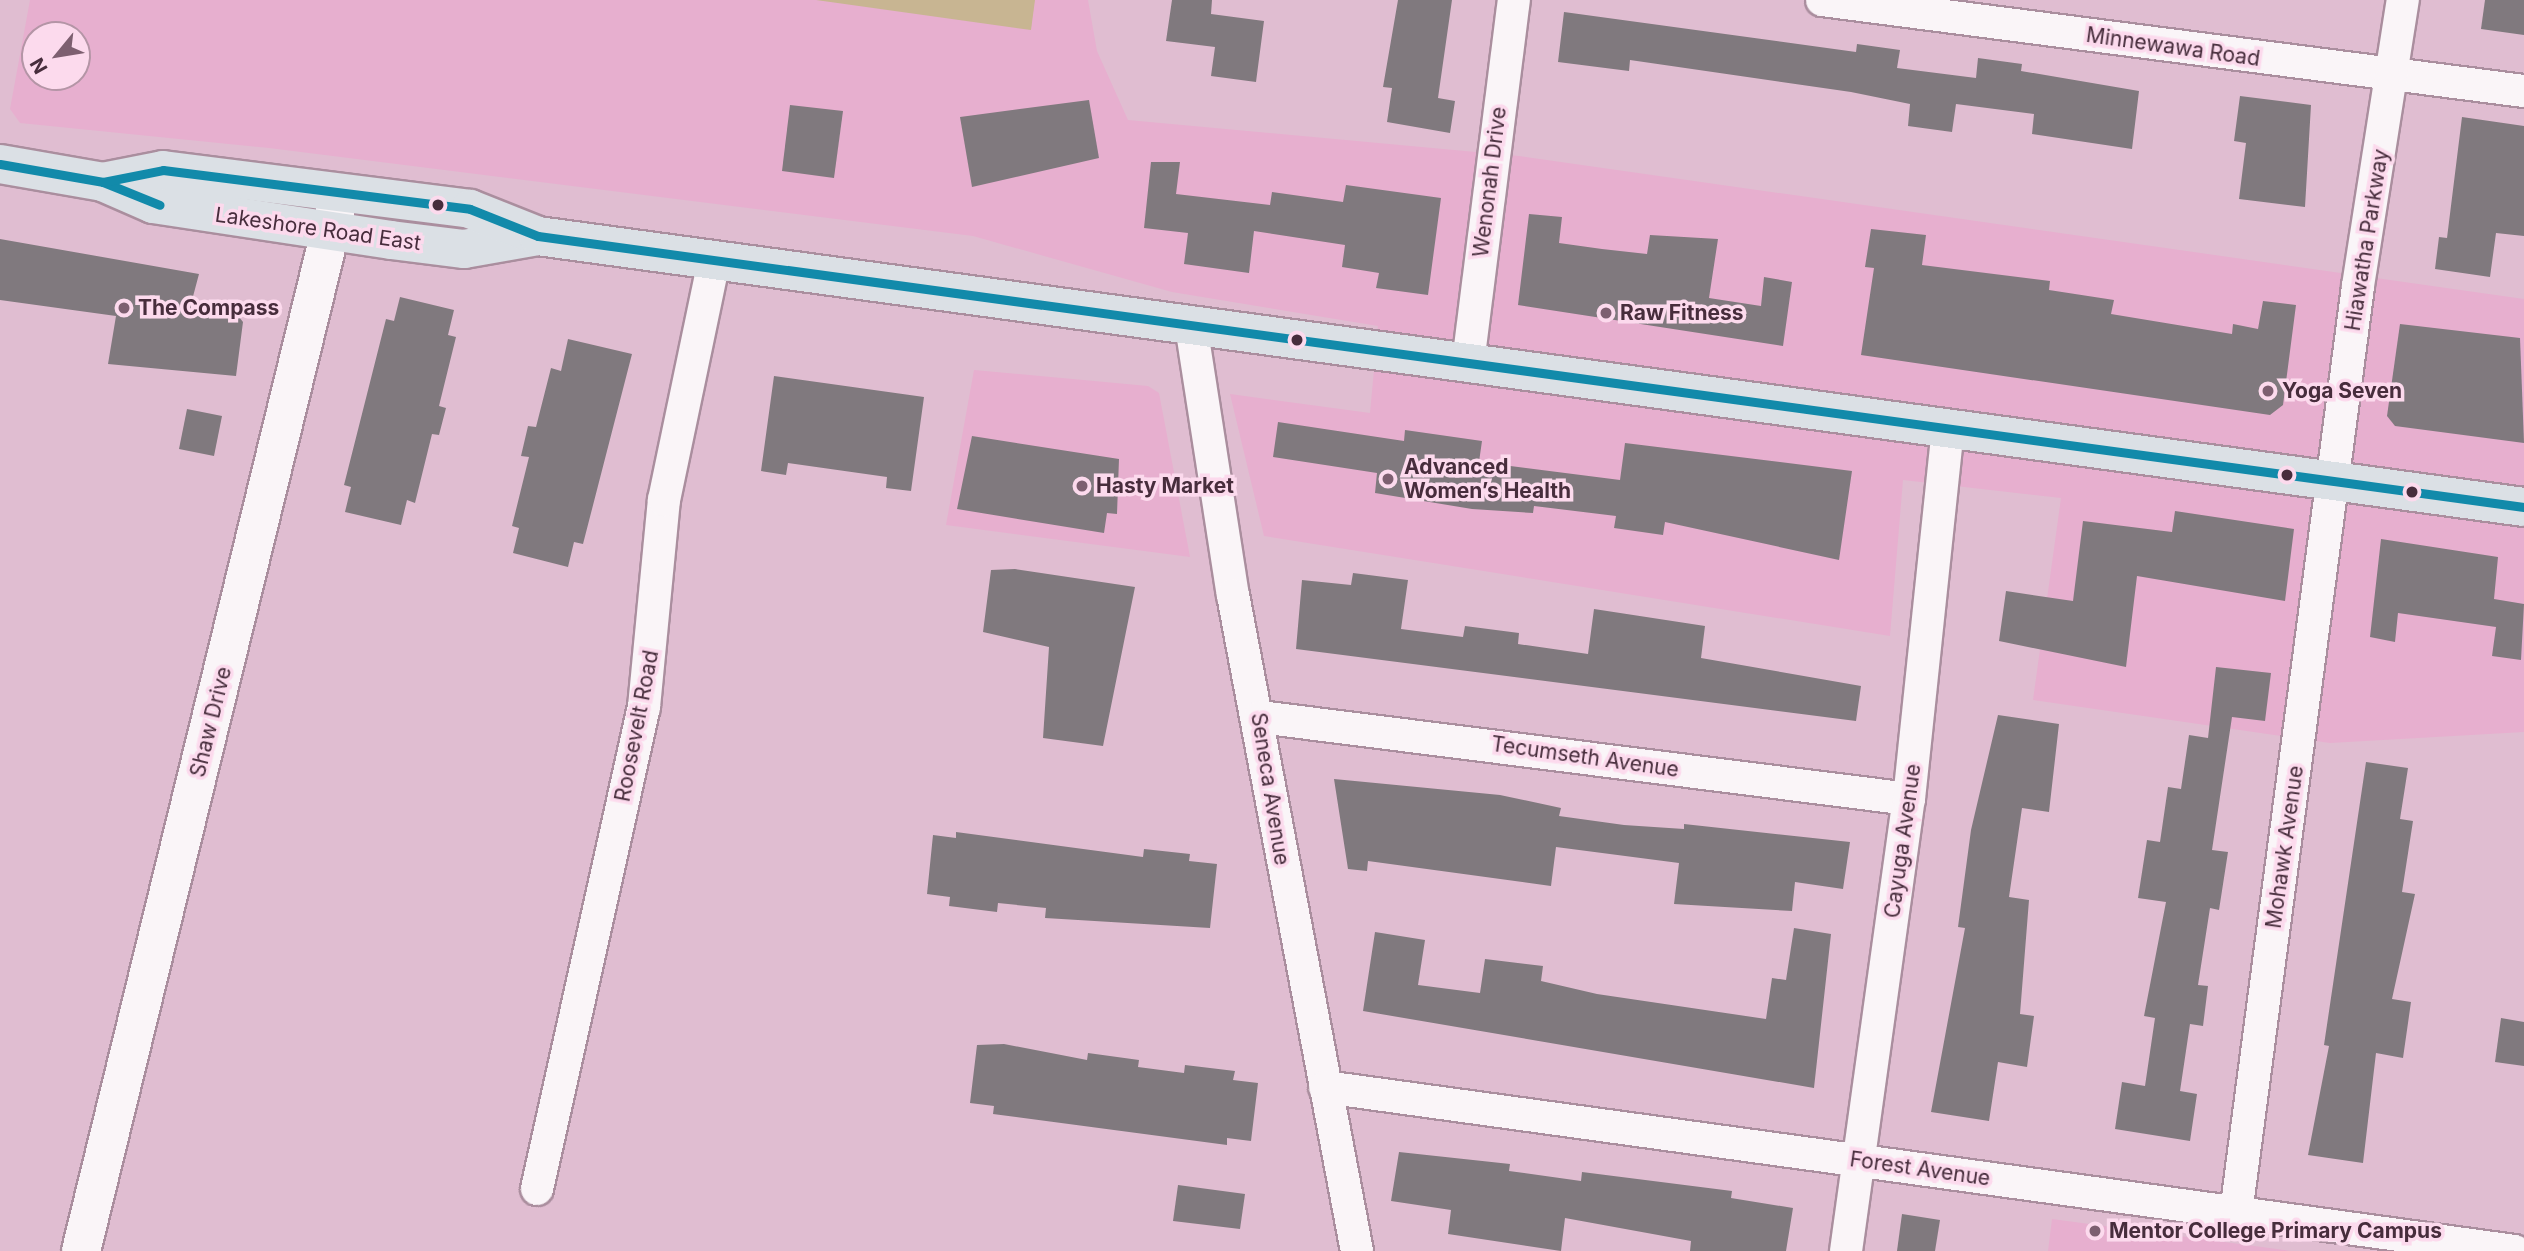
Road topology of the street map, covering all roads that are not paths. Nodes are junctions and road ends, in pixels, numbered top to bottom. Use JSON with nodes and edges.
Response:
{"nodes":[{"id":1,"x":1514,"y":0,"type":"edge"},
{"id":2,"x":1822,"y":0,"type":"edge"},
{"id":3,"x":2403,"y":0,"type":"edge"},
{"id":4,"x":2393,"y":76,"type":"junction"},
{"id":5,"x":2524,"y":91,"type":"edge"},
{"id":6,"x":0,"y":164,"type":"edge"},
{"id":7,"x":103,"y":183,"type":"junction"},
{"id":8,"x":339,"y":192,"type":"junction"},
{"id":9,"x":331,"y":232,"type":"junction"},
{"id":10,"x":538,"y":236,"type":"junction"},
{"id":11,"x":714,"y":261,"type":"junction"},
{"id":12,"x":1191,"y":326,"type":"junction"},
{"id":13,"x":1468,"y":363,"type":"junction"},
{"id":14,"x":1948,"y":429,"type":"junction"},
{"id":15,"x":2334,"y":481,"type":"junction"},
{"id":16,"x":2524,"y":507,"type":"edge"},
{"id":17,"x":1260,"y":717,"type":"junction"},
{"id":18,"x":1909,"y":799,"type":"junction"},
{"id":19,"x":1325,"y":1087,"type":"junction"},
{"id":20,"x":1858,"y":1161,"type":"junction"},
{"id":21,"x":537,"y":1189,"type":"dead end"},
{"id":22,"x":2236,"y":1213,"type":"junction"},
{"id":23,"x":81,"y":1251,"type":"edge"},
{"id":24,"x":1357,"y":1251,"type":"edge"},
{"id":25,"x":1846,"y":1251,"type":"edge"},
{"id":26,"x":2515,"y":1251,"type":"edge"}],
"edges":[{"from":1,"to":13,"type":"street","name":"Wenonah Drive"},
{"from":2,"to":4,"type":"street","name":"Minnewawa Road"},
{"from":3,"to":4,"type":"street","name":"Hiawatha Parkway"},
{"from":4,"to":5,"type":"street","name":"Minnewawa Road"},
{"from":4,"to":15,"type":"street","name":"Hiawatha Parkway"},
{"from":6,"to":7,"type":"main road","name":"Lakeshore Road East"},
{"from":7,"to":8,"type":"main road","name":"Lakeshore Road East"},
{"from":7,"to":9,"type":"main road","name":"Lakeshore Road East"},
{"from":8,"to":9,"type":"street","name":"Shaw Drive"},
{"from":8,"to":10,"type":"main road","name":"Lakeshore Road East"},
{"from":9,"to":10,"type":"main road","name":"Lakeshore Road East"},
{"from":9,"to":23,"type":"street","name":"Shaw Drive"},
{"from":10,"to":11,"type":"main road","name":"Lakeshore Road East"},
{"from":11,"to":12,"type":"main road","name":"Lakeshore Road East"},
{"from":11,"to":21,"type":"street","name":"Roosevelt Road"},
{"from":12,"to":13,"type":"main road","name":"Lakeshore Road East"},
{"from":12,"to":17,"type":"street","name":"Seneca Avenue"},
{"from":13,"to":14,"type":"main road","name":"Lakeshore Road East"},
{"from":14,"to":15,"type":"main road","name":"Lakeshore Road East"},
{"from":14,"to":18,"type":"street","name":"Cayuga Avenue"},
{"from":15,"to":16,"type":"main road","name":"Lakeshore Road East"},
{"from":15,"to":22,"type":"street","name":"Mohawk Avenue"},
{"from":17,"to":18,"type":"street","name":"Tecumseth Avenue"},
{"from":17,"to":19,"type":"street","name":"Seneca Avenue"},
{"from":18,"to":20,"type":"street","name":"Cayuga Avenue"},
{"from":19,"to":20,"type":"street","name":"Forest Avenue"},
{"from":19,"to":24,"type":"street","name":"Seneca Avenue"},
{"from":20,"to":22,"type":"street","name":"Forest Avenue"},
{"from":20,"to":25,"type":"street","name":"Cayuga Avenue"},
{"from":22,"to":26,"type":"street","name":"Forest Avenue"}]}
